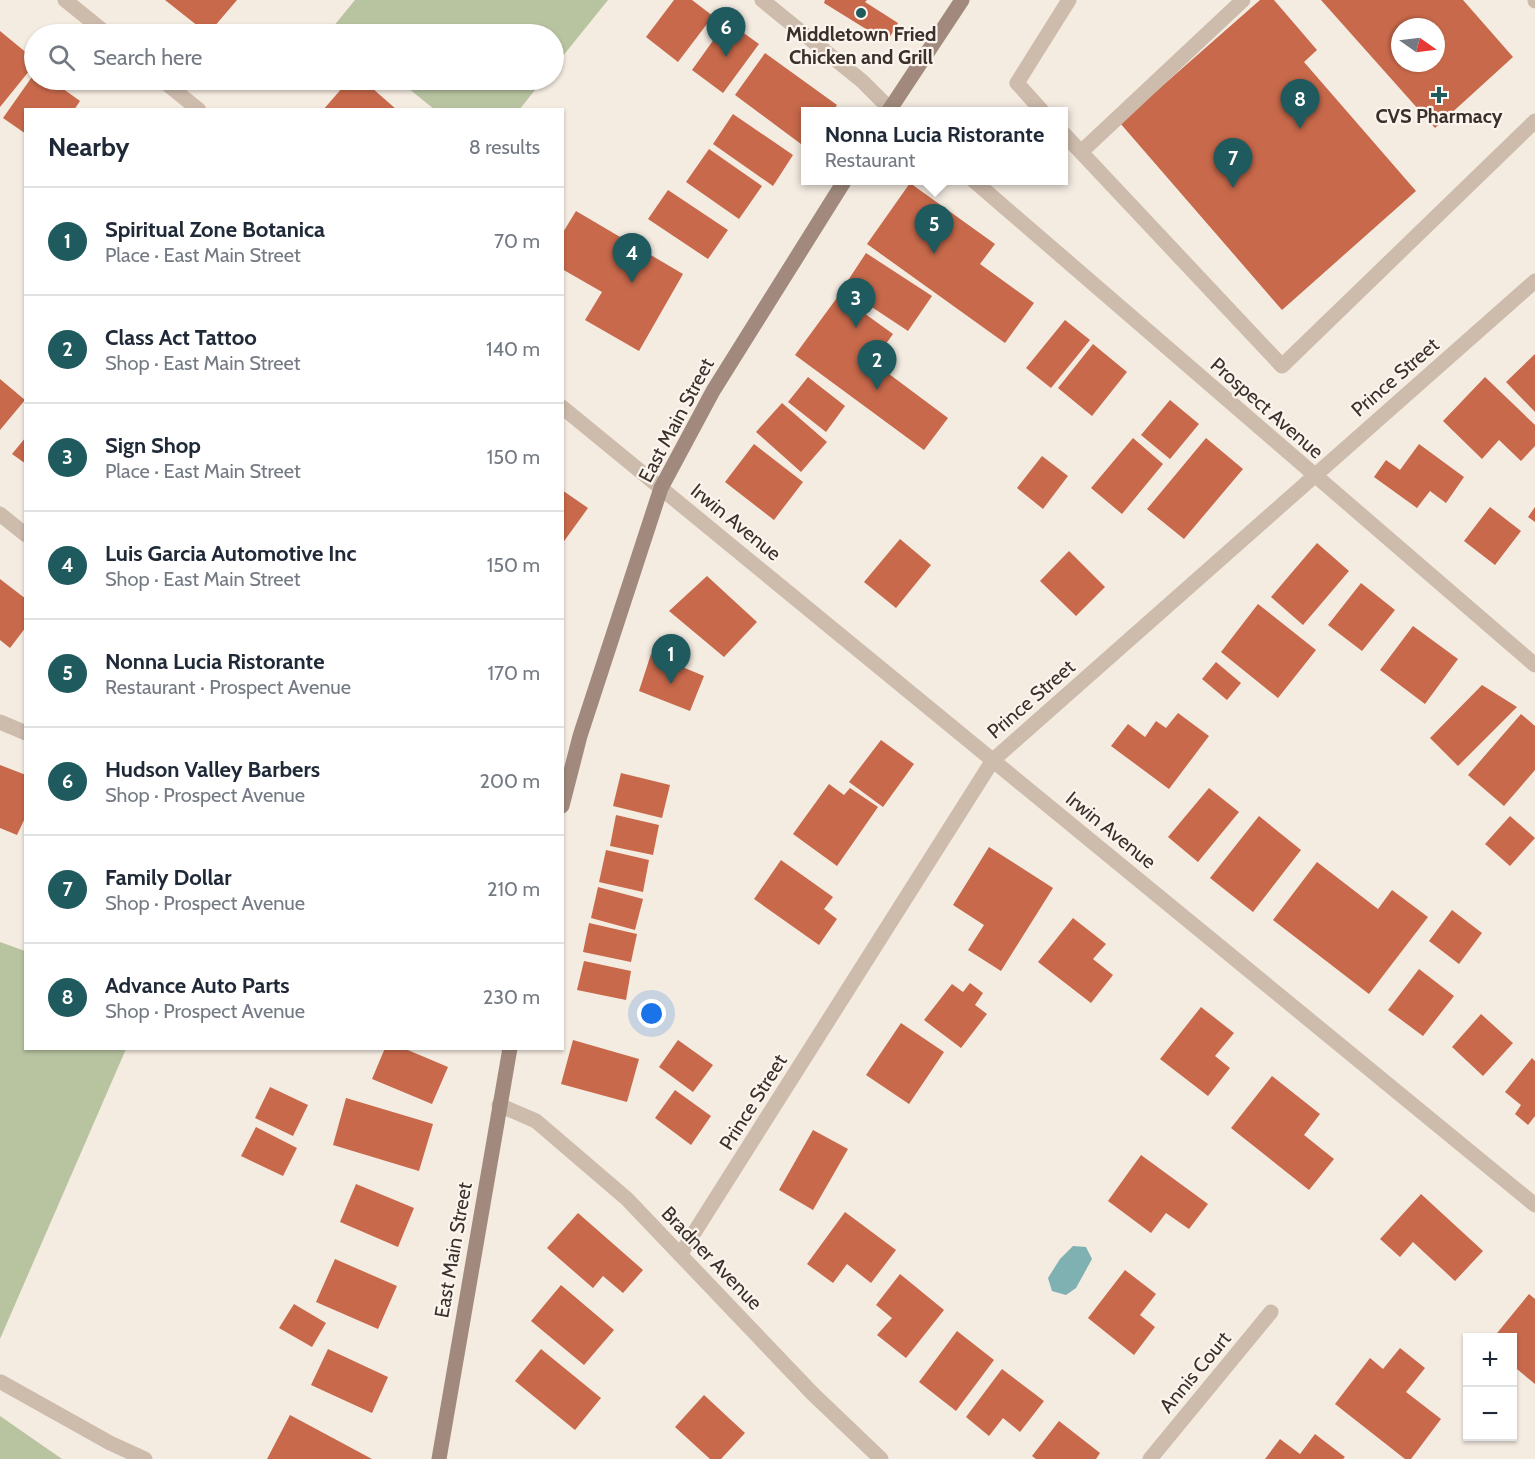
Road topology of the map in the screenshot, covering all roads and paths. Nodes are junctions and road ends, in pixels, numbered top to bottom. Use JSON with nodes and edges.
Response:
{"nodes":[{"id":1,"x":65,"y":0,"type":"edge"},
{"id":2,"x":762,"y":0,"type":"edge"},
{"id":3,"x":962,"y":0,"type":"edge"},
{"id":4,"x":1069,"y":0,"type":"edge"},
{"id":5,"x":1243,"y":0,"type":"edge"},
{"id":6,"x":95,"y":24,"type":"edge"},
{"id":7,"x":174,"y":90,"type":"edge"},
{"id":8,"x":887,"y":107,"type":"edge"},
{"id":9,"x":894,"y":107,"type":"edge"},
{"id":10,"x":1039,"y":107,"type":"edge"},
{"id":11,"x":197,"y":108,"type":"edge"},
{"id":12,"x":1535,"y":121,"type":"edge"},
{"id":13,"x":1068,"y":138,"type":"edge"},
{"id":14,"x":1081,"y":152,"type":"junction"},
{"id":15,"x":842,"y":185,"type":"edge"},
{"id":16,"x":979,"y":185,"type":"edge"},
{"id":17,"x":1535,"y":281,"type":"edge"},
{"id":18,"x":564,"y":409,"type":"edge"},
{"id":19,"x":1314,"y":476,"type":"junction"},
{"id":20,"x":661,"y":488,"type":"junction"},
{"id":21,"x":0,"y":514,"type":"edge"},
{"id":22,"x":24,"y":533,"type":"edge"},
{"id":23,"x":1535,"y":665,"type":"edge"},
{"id":24,"x":0,"y":722,"type":"edge"},
{"id":25,"x":24,"y":732,"type":"edge"},
{"id":26,"x":993,"y":760,"type":"junction"},
{"id":27,"x":564,"y":798,"type":"edge"},
{"id":28,"x":510,"y":1050,"type":"edge"},
{"id":29,"x":499,"y":1105,"type":"junction"},
{"id":30,"x":1535,"y":1205,"type":"edge"},
{"id":31,"x":680,"y":1255,"type":"junction"},
{"id":32,"x":1271,"y":1312,"type":"dead end"},
{"id":33,"x":1,"y":1382,"type":"edge"},
{"id":34,"x":145,"y":1459,"type":"edge"},
{"id":35,"x":439,"y":1459,"type":"edge"},
{"id":36,"x":881,"y":1459,"type":"edge"},
{"id":37,"x":1150,"y":1459,"type":"edge"}],
"edges":[{"from":1,"to":6,"type":"street"},
{"from":2,"to":8,"type":"street"},
{"from":3,"to":9,"type":"main road"},
{"from":4,"to":10,"type":"street"},
{"from":5,"to":14,"type":"street"},
{"from":7,"to":11,"type":"street"},
{"from":12,"to":14,"type":"street"},
{"from":13,"to":14,"type":"street"},
{"from":15,"to":20,"type":"main road","name":"East Main Street"},
{"from":16,"to":19,"type":"street","name":"Prospect Avenue"},
{"from":17,"to":19,"type":"street","name":"Prince Street"},
{"from":18,"to":20,"type":"street","name":"Irwin Avenue"},
{"from":19,"to":23,"type":"street","name":"Prospect Avenue"},
{"from":19,"to":26,"type":"street","name":"Prince Street"},
{"from":20,"to":26,"type":"street","name":"Irwin Avenue"},
{"from":20,"to":27,"type":"main road","name":"East Main Street"},
{"from":21,"to":22,"type":"street"},
{"from":24,"to":25,"type":"street"},
{"from":26,"to":30,"type":"street","name":"Irwin Avenue"},
{"from":26,"to":31,"type":"street","name":"Prince Street"},
{"from":28,"to":29,"type":"main road","name":"East Main Street"},
{"from":29,"to":31,"type":"street","name":"Bradner Avenue"},
{"from":29,"to":35,"type":"main road","name":"East Main Street"},
{"from":31,"to":36,"type":"street","name":"Bradner Avenue"},
{"from":32,"to":37,"type":"street","name":"Annis Court"},
{"from":33,"to":34,"type":"street"}]}
